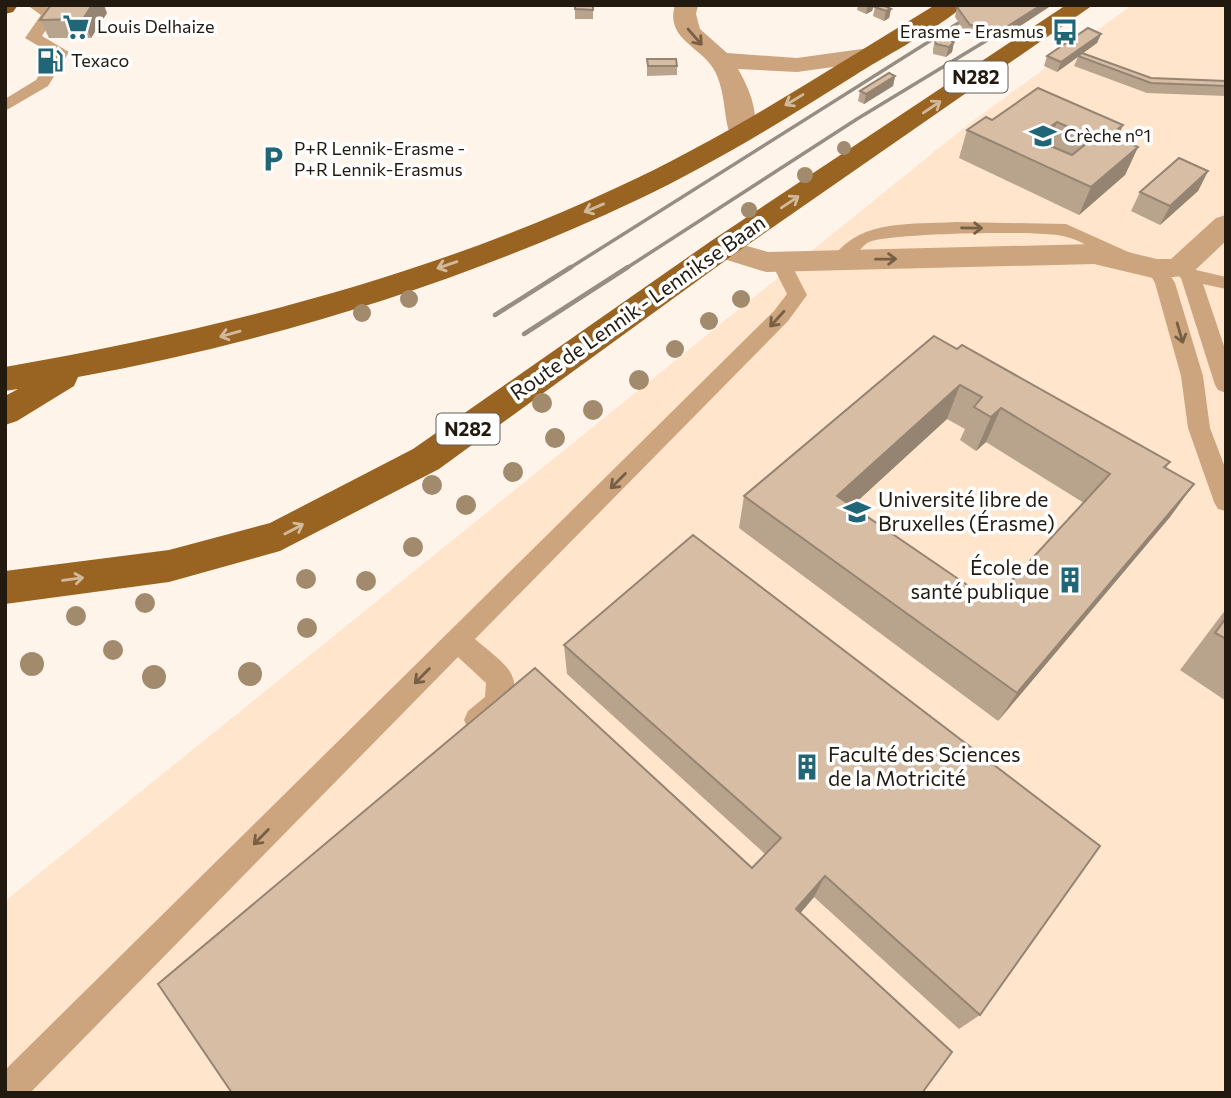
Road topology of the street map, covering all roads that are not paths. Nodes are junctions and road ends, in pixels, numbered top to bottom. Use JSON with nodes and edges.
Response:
{"nodes":[{"id":1,"x":34,"y":5,"type":"edge"},
{"id":2,"x":687,"y":5,"type":"edge"},
{"id":3,"x":952,"y":5,"type":"edge"},
{"id":4,"x":1082,"y":5,"type":"edge"},
{"id":5,"x":869,"y":55,"type":"junction"},
{"id":6,"x":721,"y":60,"type":"junction"},
{"id":7,"x":5,"y":106,"type":"edge"},
{"id":8,"x":741,"y":131,"type":"junction"},
{"id":9,"x":1226,"y":224,"type":"edge"},
{"id":10,"x":1214,"y":244,"type":"edge"},
{"id":11,"x":722,"y":248,"type":"junction"},
{"id":12,"x":781,"y":262,"type":"junction"},
{"id":13,"x":1167,"y":269,"type":"junction"},
{"id":14,"x":1226,"y":283,"type":"edge"},
{"id":15,"x":82,"y":366,"type":"junction"},
{"id":16,"x":5,"y":379,"type":"edge"},
{"id":17,"x":1226,"y":386,"type":"edge"},
{"id":18,"x":5,"y":412,"type":"edge"},
{"id":19,"x":1226,"y":502,"type":"edge"},
{"id":20,"x":5,"y":588,"type":"edge"},
{"id":21,"x":458,"y":640,"type":"junction"},
{"id":22,"x":458,"y":736,"type":"edge"},
{"id":23,"x":5,"y":1093,"type":"edge"}],
"edges":[{"from":1,"to":7,"type":"lane"},
{"from":2,"to":6,"type":"street","one_way":true},
{"from":3,"to":5,"type":"main road"},
{"from":11,"to":4,"type":"main road","name":"Route de Lennik - Lennikse Baan","number":"N282","one_way":true},
{"from":5,"to":6,"type":"street"},
{"from":5,"to":8,"type":"main road","one_way":true},
{"from":6,"to":8,"type":"street"},
{"from":8,"to":15,"type":"main road","one_way":true},
{"from":9,"to":10,"type":"street"},
{"from":10,"to":13,"type":"street"},
{"from":11,"to":12,"type":"street"},
{"from":20,"to":11,"type":"main road","name":"Route de Lennik - Lennikse Baan","number":"N282","one_way":true},
{"from":12,"to":13,"type":"street","one_way":true},
{"from":12,"to":21,"type":"lane","one_way":true},
{"from":13,"to":14,"type":"lane"},
{"from":13,"to":17,"type":"lane"},
{"from":13,"to":19,"type":"lane","one_way":true},
{"from":15,"to":16,"type":"main road"},
{"from":15,"to":18,"type":"main road"},
{"from":21,"to":22,"type":"lane"},
{"from":21,"to":23,"type":"lane","one_way":true}]}
